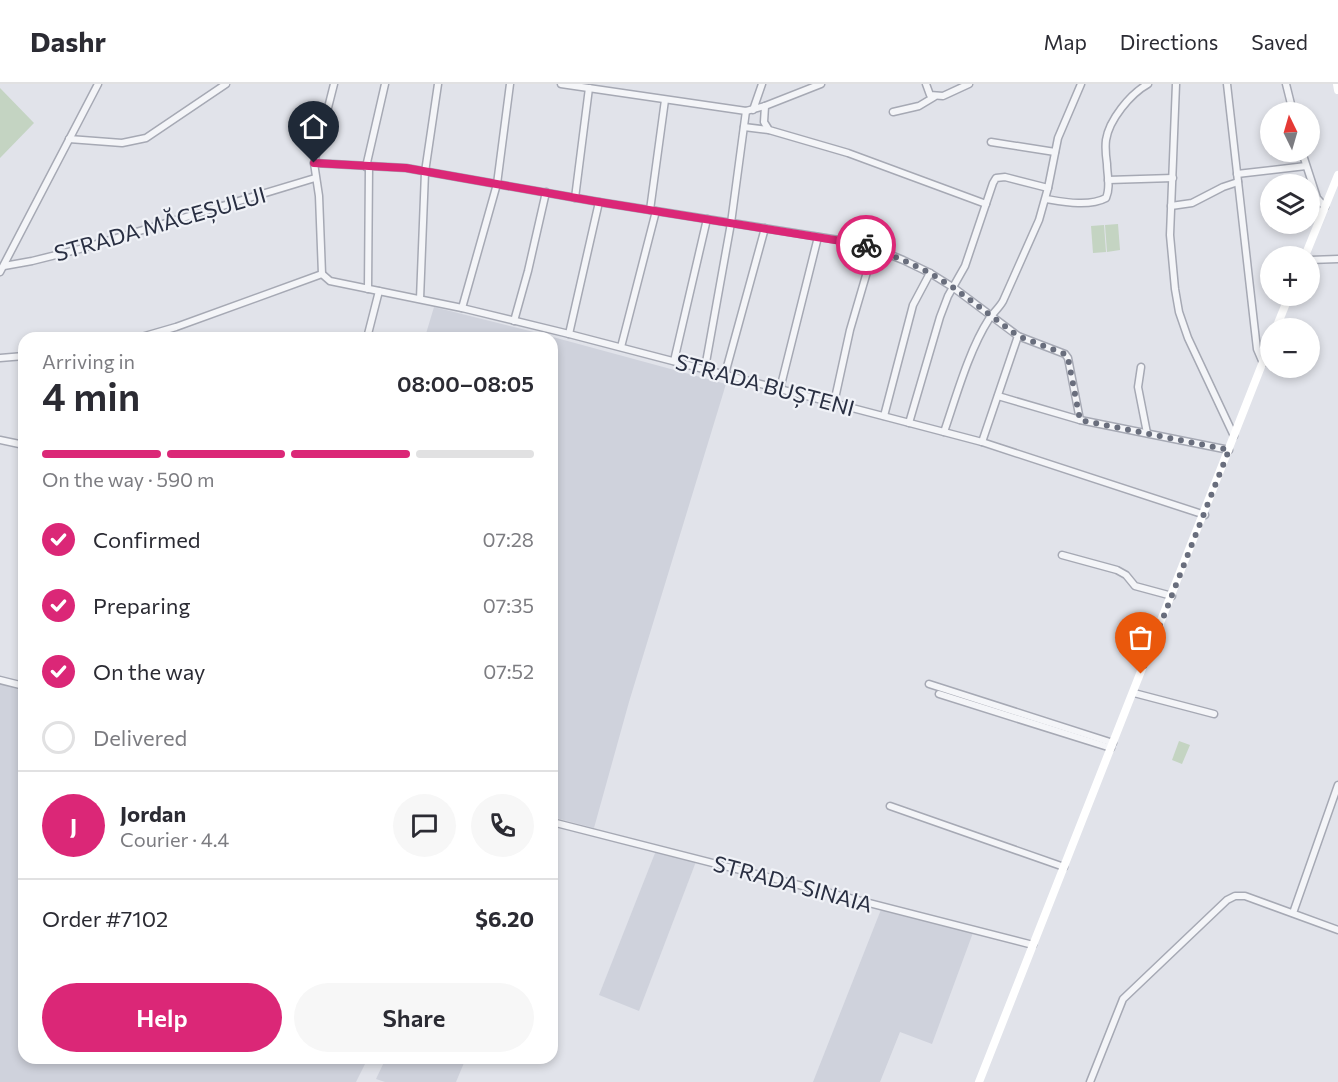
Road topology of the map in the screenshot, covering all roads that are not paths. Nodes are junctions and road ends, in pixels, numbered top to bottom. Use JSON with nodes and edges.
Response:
{"nodes":[{"id":1,"x":98,"y":84,"type":"edge"},
{"id":2,"x":226,"y":84,"type":"edge"},
{"id":3,"x":333,"y":84,"type":"edge"},
{"id":4,"x":385,"y":84,"type":"edge"},
{"id":5,"x":438,"y":84,"type":"edge"},
{"id":6,"x":510,"y":84,"type":"edge"},
{"id":7,"x":561,"y":84,"type":"edge"},
{"id":8,"x":762,"y":84,"type":"edge"},
{"id":9,"x":821,"y":84,"type":"edge"},
{"id":10,"x":926,"y":84,"type":"edge"},
{"id":11,"x":969,"y":84,"type":"edge"},
{"id":12,"x":1081,"y":84,"type":"edge"},
{"id":13,"x":1148,"y":84,"type":"edge"},
{"id":14,"x":1176,"y":84,"type":"edge"},
{"id":15,"x":1227,"y":84,"type":"edge"},
{"id":16,"x":1286,"y":84,"type":"edge"},
{"id":17,"x":1337,"y":84,"type":"edge"},
{"id":18,"x":589,"y":88,"type":"junction"},
{"id":19,"x":1338,"y":90,"type":"edge"},
{"id":20,"x":934,"y":97,"type":"junction"},
{"id":21,"x":665,"y":100,"type":"junction"},
{"id":22,"x":1290,"y":102,"type":"edge"},
{"id":23,"x":765,"y":106,"type":"junction"},
{"id":24,"x":749,"y":111,"type":"junction"},
{"id":25,"x":893,"y":112,"type":"dead end"},
{"id":26,"x":744,"y":127,"type":"junction"},
{"id":27,"x":769,"y":130,"type":"junction"},
{"id":28,"x":69,"y":139,"type":"junction"},
{"id":29,"x":992,"y":141,"type":"dead end"},
{"id":30,"x":1055,"y":152,"type":"junction"},
{"id":31,"x":1305,"y":162,"type":"edge"},
{"id":32,"x":314,"y":163,"type":"junction"},
{"id":33,"x":1306,"y":166,"type":"junction"},
{"id":34,"x":368,"y":167,"type":"junction"},
{"id":35,"x":425,"y":172,"type":"junction"},
{"id":36,"x":1237,"y":174,"type":"junction"},
{"id":37,"x":1338,"y":175,"type":"edge"},
{"id":38,"x":315,"y":178,"type":"junction"},
{"id":39,"x":1173,"y":178,"type":"junction"},
{"id":40,"x":1108,"y":180,"type":"junction"},
{"id":41,"x":1238,"y":182,"type":"junction"},
{"id":42,"x":497,"y":184,"type":"junction"},
{"id":43,"x":1048,"y":188,"type":"junction"},
{"id":44,"x":546,"y":192,"type":"junction"},
{"id":45,"x":575,"y":198,"type":"junction"},
{"id":46,"x":1046,"y":199,"type":"junction"},
{"id":47,"x":599,"y":202,"type":"junction"},
{"id":48,"x":986,"y":204,"type":"junction"},
{"id":49,"x":1171,"y":206,"type":"junction"},
{"id":50,"x":1325,"y":207,"type":"junction"},
{"id":51,"x":653,"y":211,"type":"junction"},
{"id":52,"x":707,"y":219,"type":"junction"},
{"id":53,"x":731,"y":223,"type":"junction"},
{"id":54,"x":765,"y":228,"type":"junction"},
{"id":55,"x":818,"y":237,"type":"junction"},
{"id":56,"x":1309,"y":246,"type":"edge"},
{"id":57,"x":874,"y":248,"type":"junction"},
{"id":58,"x":1320,"y":260,"type":"edge"},
{"id":59,"x":1338,"y":260,"type":"edge"},
{"id":60,"x":2,"y":269,"type":"edge"},
{"id":61,"x":930,"y":273,"type":"junction"},
{"id":62,"x":322,"y":274,"type":"junction"},
{"id":63,"x":954,"y":288,"type":"junction"},
{"id":64,"x":368,"y":289,"type":"junction"},
{"id":65,"x":379,"y":291,"type":"junction"},
{"id":66,"x":420,"y":299,"type":"junction"},
{"id":67,"x":462,"y":308,"type":"junction"},
{"id":68,"x":990,"y":316,"type":"junction"},
{"id":69,"x":514,"y":321,"type":"junction"},
{"id":70,"x":159,"y":332,"type":"edge"},
{"id":71,"x":369,"y":332,"type":"edge"},
{"id":72,"x":569,"y":334,"type":"junction"},
{"id":73,"x":1018,"y":336,"type":"junction"},
{"id":74,"x":621,"y":347,"type":"junction"},
{"id":75,"x":1260,"y":354,"type":"edge"},
{"id":76,"x":18,"y":356,"type":"edge"},
{"id":77,"x":0,"y":358,"type":"edge"},
{"id":78,"x":674,"y":361,"type":"junction"},
{"id":79,"x":1141,"y":367,"type":"dead end"},
{"id":80,"x":705,"y":368,"type":"junction"},
{"id":81,"x":1260,"y":371,"type":"edge"},
{"id":82,"x":725,"y":374,"type":"junction"},
{"id":83,"x":780,"y":389,"type":"junction"},
{"id":84,"x":998,"y":396,"type":"junction"},
{"id":85,"x":834,"y":403,"type":"junction"},
{"id":86,"x":884,"y":416,"type":"junction"},
{"id":87,"x":1080,"y":420,"type":"junction"},
{"id":88,"x":909,"y":423,"type":"junction"},
{"id":89,"x":944,"y":432,"type":"junction"},
{"id":90,"x":1147,"y":433,"type":"junction"},
{"id":91,"x":1234,"y":436,"type":"junction"},
{"id":92,"x":0,"y":440,"type":"edge"},
{"id":93,"x":982,"y":442,"type":"junction"},
{"id":94,"x":18,"y":444,"type":"edge"},
{"id":95,"x":1229,"y":450,"type":"junction"},
{"id":96,"x":1204,"y":515,"type":"junction"},
{"id":97,"x":1062,"y":555,"type":"dead end"},
{"id":98,"x":1172,"y":596,"type":"junction"},
{"id":99,"x":0,"y":680,"type":"edge"},
{"id":100,"x":18,"y":684,"type":"edge"},
{"id":101,"x":929,"y":684,"type":"dead end"},
{"id":102,"x":1134,"y":693,"type":"junction"},
{"id":103,"x":939,"y":694,"type":"dead end"},
{"id":104,"x":1214,"y":714,"type":"dead end"},
{"id":105,"x":1112,"y":745,"type":"junction"},
{"id":106,"x":1338,"y":785,"type":"edge"},
{"id":107,"x":890,"y":806,"type":"dead end"},
{"id":108,"x":558,"y":824,"type":"edge"},
{"id":109,"x":1064,"y":867,"type":"junction"},
{"id":110,"x":1293,"y":913,"type":"junction"},
{"id":111,"x":1338,"y":930,"type":"edge"},
{"id":112,"x":1033,"y":945,"type":"junction"},
{"id":113,"x":979,"y":1082,"type":"edge"},
{"id":114,"x":1090,"y":1082,"type":"edge"}],
"edges":[{"from":1,"to":28,"type":"street"},
{"from":2,"to":28,"type":"street"},
{"from":3,"to":32,"type":"street"},
{"from":4,"to":34,"type":"street"},
{"from":5,"to":35,"type":"street"},
{"from":6,"to":42,"type":"street"},
{"from":7,"to":18,"type":"street"},
{"from":8,"to":24,"type":"street"},
{"from":9,"to":23,"type":"street"},
{"from":10,"to":20,"type":"street"},
{"from":11,"to":20,"type":"street"},
{"from":12,"to":30,"type":"street"},
{"from":13,"to":40,"type":"street"},
{"from":14,"to":39,"type":"street"},
{"from":15,"to":36,"type":"street"},
{"from":16,"to":22,"type":"street"},
{"from":17,"to":19,"type":"main road"},
{"from":18,"to":21,"type":"street"},
{"from":18,"to":45,"type":"street"},
{"from":20,"to":25,"type":"street"},
{"from":21,"to":24,"type":"street"},
{"from":21,"to":51,"type":"street"},
{"from":23,"to":24,"type":"street"},
{"from":23,"to":27,"type":"street"},
{"from":24,"to":26,"type":"street"},
{"from":26,"to":27,"type":"street"},
{"from":26,"to":53,"type":"street"},
{"from":27,"to":48,"type":"street"},
{"from":28,"to":60,"type":"street"},
{"from":29,"to":30,"type":"street"},
{"from":30,"to":43,"type":"street"},
{"from":31,"to":33,"type":"street"},
{"from":32,"to":34,"type":"street"},
{"from":32,"to":38,"type":"street"},
{"from":33,"to":36,"type":"street"},
{"from":33,"to":50,"type":"street"},
{"from":34,"to":35,"type":"street"},
{"from":34,"to":64,"type":"street"},
{"from":35,"to":42,"type":"street"},
{"from":35,"to":66,"type":"street"},
{"from":36,"to":41,"type":"street"},
{"from":37,"to":50,"type":"main road"},
{"from":38,"to":60,"type":"street","name":"STRADA MĂCEȘULUI"},
{"from":38,"to":62,"type":"street"},
{"from":39,"to":40,"type":"street"},
{"from":39,"to":49,"type":"street"},
{"from":40,"to":46,"type":"street"},
{"from":41,"to":49,"type":"street"},
{"from":41,"to":75,"type":"street"},
{"from":42,"to":44,"type":"street"},
{"from":42,"to":67,"type":"street"},
{"from":43,"to":46,"type":"street"},
{"from":43,"to":48,"type":"street"},
{"from":44,"to":45,"type":"street"},
{"from":44,"to":69,"type":"street"},
{"from":45,"to":47,"type":"street"},
{"from":46,"to":68,"type":"street"},
{"from":47,"to":51,"type":"street"},
{"from":47,"to":72,"type":"street"},
{"from":48,"to":63,"type":"street"},
{"from":49,"to":91,"type":"street"},
{"from":50,"to":56,"type":"main road"},
{"from":51,"to":52,"type":"street"},
{"from":51,"to":74,"type":"street"},
{"from":52,"to":53,"type":"street"},
{"from":52,"to":78,"type":"street"},
{"from":53,"to":54,"type":"street"},
{"from":53,"to":80,"type":"street"},
{"from":54,"to":55,"type":"street"},
{"from":54,"to":82,"type":"street"},
{"from":55,"to":57,"type":"street"},
{"from":55,"to":83,"type":"street"},
{"from":57,"to":61,"type":"street"},
{"from":57,"to":85,"type":"street"},
{"from":58,"to":59,"type":"street"},
{"from":61,"to":63,"type":"street"},
{"from":61,"to":86,"type":"street"},
{"from":62,"to":64,"type":"street","name":"STRADA BUȘTENI"},
{"from":62,"to":70,"type":"street"},
{"from":63,"to":68,"type":"street"},
{"from":63,"to":88,"type":"street"},
{"from":64,"to":65,"type":"street","name":"STRADA BUȘTENI"},
{"from":65,"to":66,"type":"street","name":"STRADA BUȘTENI"},
{"from":65,"to":71,"type":"street"},
{"from":66,"to":67,"type":"street","name":"STRADA BUȘTENI"},
{"from":67,"to":69,"type":"street","name":"STRADA BUȘTENI"},
{"from":68,"to":73,"type":"street"},
{"from":68,"to":89,"type":"street"},
{"from":69,"to":72,"type":"street","name":"STRADA BUȘTENI"},
{"from":72,"to":74,"type":"street","name":"STRADA BUȘTENI"},
{"from":73,"to":84,"type":"street"},
{"from":73,"to":87,"type":"street"},
{"from":74,"to":78,"type":"street","name":"STRADA BUȘTENI"},
{"from":76,"to":77,"type":"street"},
{"from":78,"to":80,"type":"street","name":"STRADA BUȘTENI"},
{"from":79,"to":90,"type":"street"},
{"from":80,"to":82,"type":"street","name":"STRADA BUȘTENI"},
{"from":81,"to":91,"type":"main road"},
{"from":82,"to":83,"type":"street","name":"STRADA BUȘTENI"},
{"from":83,"to":85,"type":"street","name":"STRADA BUȘTENI"},
{"from":84,"to":87,"type":"street"},
{"from":84,"to":93,"type":"street"},
{"from":85,"to":86,"type":"street","name":"STRADA BUȘTENI"},
{"from":86,"to":88,"type":"street","name":"STRADA BUȘTENI"},
{"from":87,"to":90,"type":"street"},
{"from":88,"to":89,"type":"street","name":"STRADA BUȘTENI"},
{"from":89,"to":93,"type":"street","name":"STRADA BUȘTENI"},
{"from":90,"to":95,"type":"street"},
{"from":91,"to":95,"type":"main road"},
{"from":92,"to":94,"type":"street"},
{"from":93,"to":96,"type":"street","name":"STRADA BUȘTENI"},
{"from":95,"to":96,"type":"main road"},
{"from":96,"to":98,"type":"main road"},
{"from":97,"to":98,"type":"street"},
{"from":98,"to":102,"type":"main road"},
{"from":99,"to":100,"type":"street"},
{"from":101,"to":105,"type":"street"},
{"from":102,"to":104,"type":"street"},
{"from":102,"to":105,"type":"main road"},
{"from":103,"to":105,"type":"street"},
{"from":105,"to":109,"type":"main road"},
{"from":106,"to":110,"type":"street"},
{"from":107,"to":109,"type":"street"},
{"from":108,"to":112,"type":"street","name":"STRADA SINAIA"},
{"from":109,"to":112,"type":"main road"},
{"from":110,"to":111,"type":"street"},
{"from":110,"to":114,"type":"street"},
{"from":112,"to":113,"type":"main road"}]}
